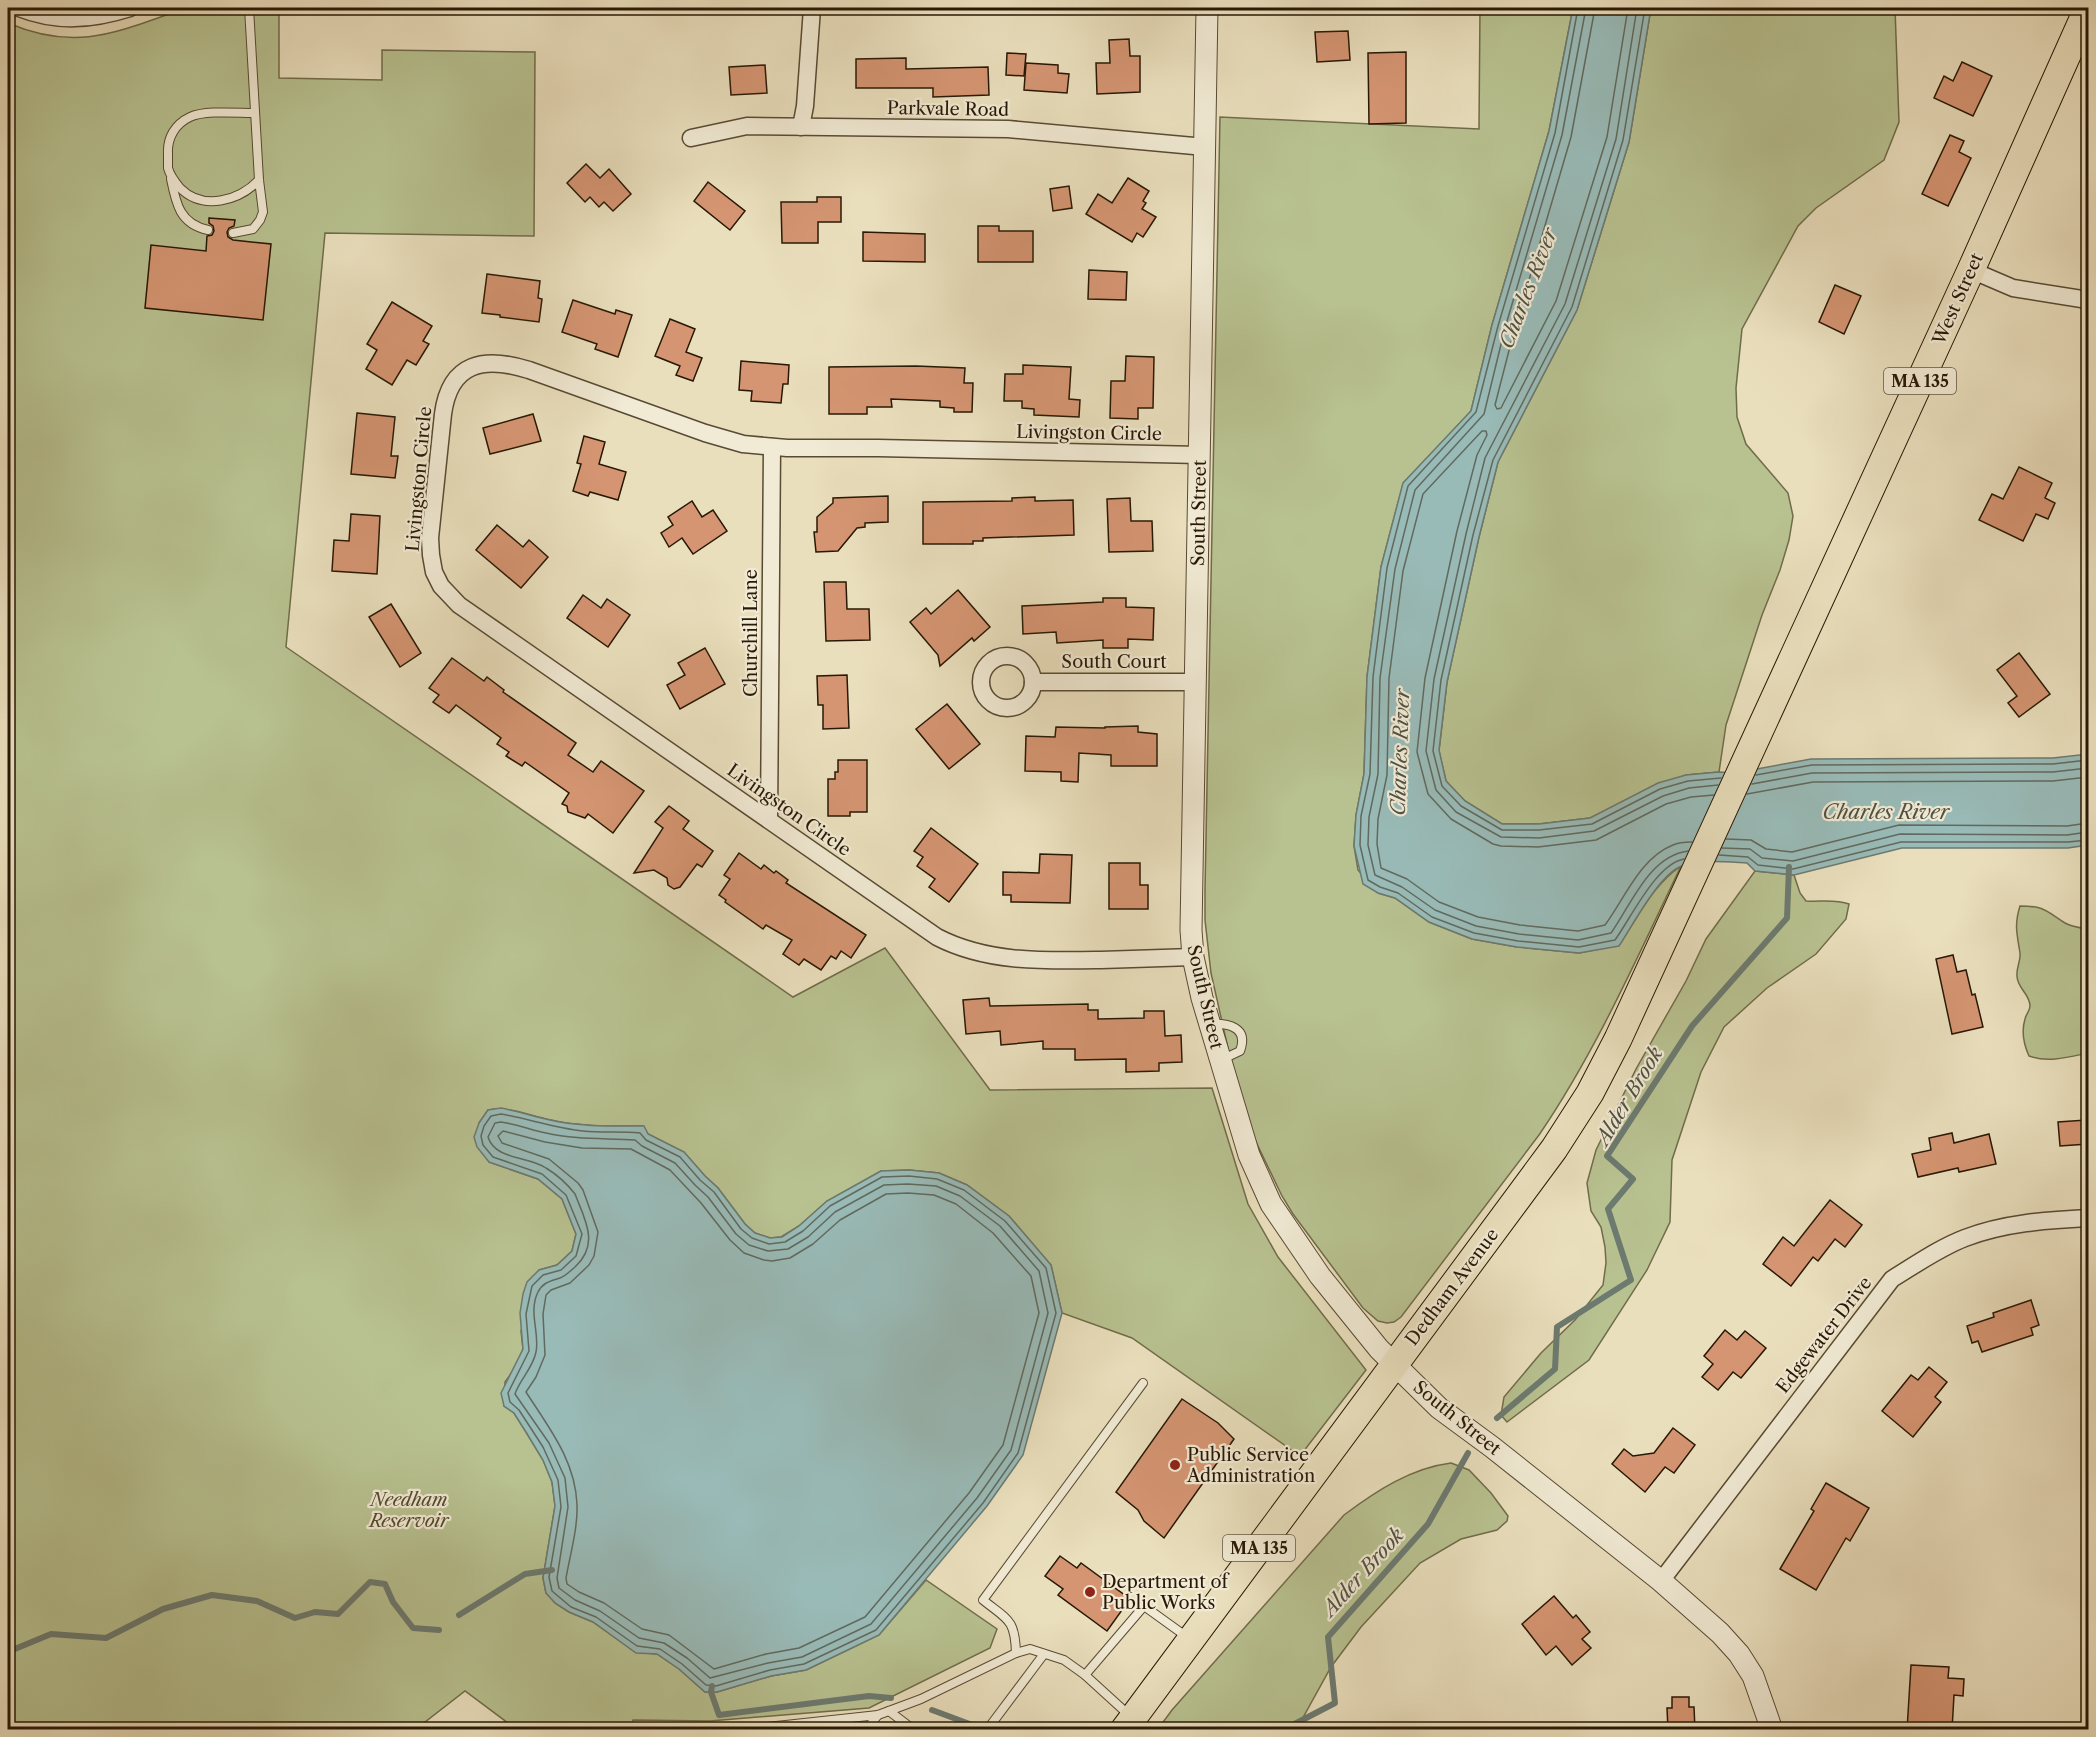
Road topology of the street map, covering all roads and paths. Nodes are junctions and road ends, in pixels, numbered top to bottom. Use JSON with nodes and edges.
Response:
{"nodes":[{"id":1,"x":19,"y":8,"type":"edge"},
{"id":2,"x":130,"y":8,"type":"edge"},
{"id":3,"x":249,"y":8,"type":"edge"},
{"id":4,"x":812,"y":8,"type":"edge"},
{"id":5,"x":1207,"y":8,"type":"edge"},
{"id":6,"x":2088,"y":8,"type":"edge"},
{"id":7,"x":255,"y":113,"type":"junction"},
{"id":8,"x":801,"y":127,"type":"junction"},
{"id":9,"x":691,"y":138,"type":"dead end"},
{"id":10,"x":1205,"y":147,"type":"junction"},
{"id":11,"x":168,"y":167,"type":"junction"},
{"id":12,"x":259,"y":180,"type":"junction"},
{"id":13,"x":208,"y":230,"type":"dead end"},
{"id":14,"x":233,"y":233,"type":"dead end"},
{"id":15,"x":1971,"y":270,"type":"junction"},
{"id":16,"x":2088,"y":300,"type":"edge"},
{"id":17,"x":772,"y":447,"type":"junction"},
{"id":18,"x":1200,"y":455,"type":"junction"},
{"id":19,"x":1033,"y":682,"type":"dead end"},
{"id":20,"x":1195,"y":682,"type":"junction"},
{"id":21,"x":1724,"y":811,"type":"joint"},
{"id":22,"x":769,"y":820,"type":"junction"},
{"id":23,"x":1193,"y":957,"type":"junction"},
{"id":24,"x":2088,"y":1218,"type":"edge"},
{"id":25,"x":1394,"y":1366,"type":"junction"},
{"id":26,"x":1143,"y":1383,"type":"dead end"},
{"id":27,"x":1661,"y":1581,"type":"junction"},
{"id":28,"x":1191,"y":1640,"type":"junction"},
{"id":29,"x":1016,"y":1653,"type":"junction"},
{"id":30,"x":1044,"y":1654,"type":"junction"},
{"id":31,"x":1085,"y":1675,"type":"junction"},
{"id":32,"x":889,"y":1711,"type":"junction"},
{"id":33,"x":878,"y":1715,"type":"junction"},
{"id":34,"x":1128,"y":1724,"type":"edge"},
{"id":35,"x":761,"y":1728,"type":"edge"},
{"id":36,"x":738,"y":1730,"type":"edge"},
{"id":37,"x":866,"y":1730,"type":"edge"},
{"id":38,"x":914,"y":1730,"type":"edge"},
{"id":39,"x":987,"y":1730,"type":"edge"},
{"id":40,"x":1772,"y":1730,"type":"edge"}],
"edges":[{"from":1,"to":2,"type":"street"},
{"from":3,"to":7,"type":"lane"},
{"from":4,"to":8,"type":"street"},
{"from":5,"to":10,"type":"street","name":"South Street"},
{"from":6,"to":15,"type":"main road","name":"West Street","number":"MA 135"},
{"from":7,"to":11,"type":"lane"},
{"from":7,"to":12,"type":"lane"},
{"from":8,"to":9,"type":"street","name":"Parkvale Road"},
{"from":8,"to":10,"type":"street","name":"Parkvale Road"},
{"from":10,"to":18,"type":"street","name":"South Street"},
{"from":11,"to":12,"type":"lane"},
{"from":11,"to":13,"type":"lane"},
{"from":12,"to":14,"type":"lane"},
{"from":15,"to":16,"type":"street"},
{"from":15,"to":21,"type":"main road","name":"West Street","number":"MA 135"},
{"from":17,"to":18,"type":"street","name":"Livingston Circle"},
{"from":17,"to":22,"type":"street","name":"Churchill Lane"},
{"from":17,"to":22,"type":"street","name":"Livingston Circle"},
{"from":18,"to":20,"type":"street","name":"South Street"},
{"from":19,"to":20,"type":"street","name":"South Court"},
{"from":20,"to":23,"type":"street","name":"South Street"},
{"from":21,"to":25,"type":"main road","name":"Dedham Avenue","number":"MA 135"},
{"from":22,"to":23,"type":"street","name":"Livingston Circle"},
{"from":23,"to":25,"type":"street","name":"South Street"},
{"from":24,"to":27,"type":"street","name":"Edgewater Drive"},
{"from":25,"to":27,"type":"street","name":"South Street"},
{"from":25,"to":28,"type":"main road","name":"Dedham Avenue","number":"MA 135"},
{"from":26,"to":29,"type":"lane"},
{"from":27,"to":40,"type":"street","name":"South Street"},
{"from":28,"to":31,"type":"lane"},
{"from":28,"to":34,"type":"main road","name":"Dedham Avenue","number":"MA 135"},
{"from":29,"to":30,"type":"lane"},
{"from":29,"to":32,"type":"lane"},
{"from":30,"to":31,"type":"lane"},
{"from":30,"to":39,"type":"lane"},
{"from":31,"to":34,"type":"lane"},
{"from":32,"to":33,"type":"lane"},
{"from":32,"to":38,"type":"lane"},
{"from":33,"to":35,"type":"lane"},
{"from":33,"to":37,"type":"lane"},
{"from":35,"to":36,"type":"lane"}]}
